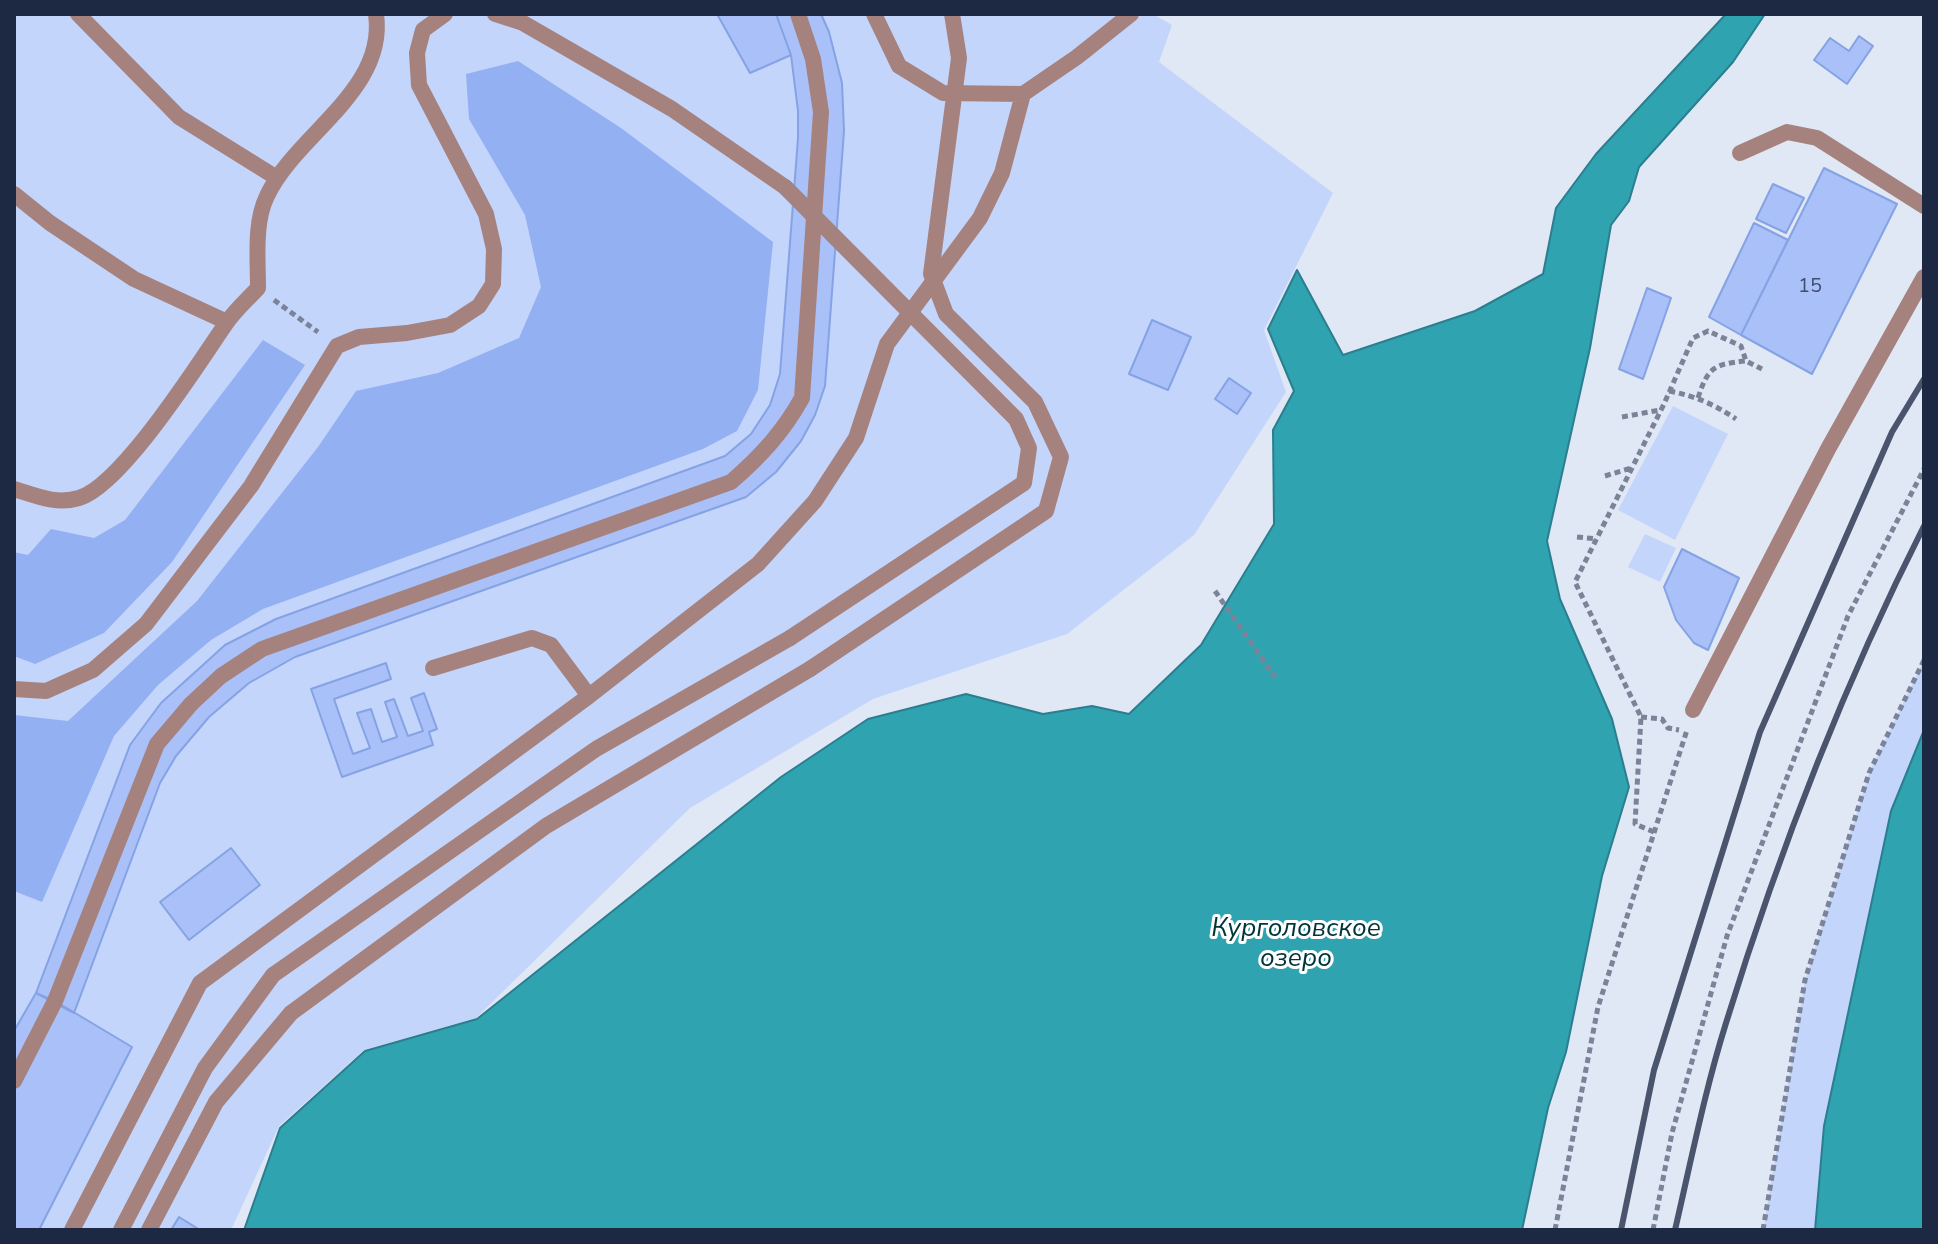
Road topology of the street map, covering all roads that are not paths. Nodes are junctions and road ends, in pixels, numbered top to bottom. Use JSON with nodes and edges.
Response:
{"nodes":[{"id":1,"x":78,"y":14,"type":"edge"},
{"id":2,"x":376,"y":14,"type":"edge"},
{"id":3,"x":445,"y":14,"type":"edge"},
{"id":4,"x":495,"y":14,"type":"edge"},
{"id":5,"x":798,"y":14,"type":"edge"},
{"id":6,"x":874,"y":14,"type":"edge"},
{"id":7,"x":952,"y":14,"type":"edge"},
{"id":8,"x":1131,"y":14,"type":"edge"},
{"id":9,"x":1023,"y":94,"type":"junction"},
{"id":10,"x":1740,"y":153,"type":"dead end"},
{"id":11,"x":277,"y":178,"type":"junction"},
{"id":12,"x":14,"y":194,"type":"edge"},
{"id":13,"x":1924,"y":206,"type":"edge"},
{"id":14,"x":1924,"y":277,"type":"edge"},
{"id":15,"x":227,"y":322,"type":"junction"},
{"id":16,"x":14,"y":489,"type":"edge"},
{"id":17,"x":433,"y":668,"type":"dead end"},
{"id":18,"x":14,"y":689,"type":"edge"},
{"id":19,"x":589,"y":696,"type":"junction"},
{"id":20,"x":1693,"y":710,"type":"road end"},
{"id":21,"x":14,"y":1081,"type":"edge"},
{"id":22,"x":72,"y":1230,"type":"edge"},
{"id":23,"x":121,"y":1230,"type":"edge"},
{"id":24,"x":149,"y":1230,"type":"edge"}],
"edges":[{"from":1,"to":11,"type":"lane"},
{"from":2,"to":11,"type":"lane"},
{"from":3,"to":18,"type":"lane"},
{"from":4,"to":23,"type":"lane","bridge":true},
{"from":5,"to":21,"type":"lane"},
{"from":6,"to":9,"type":"lane"},
{"from":7,"to":24,"type":"lane","bridge":true},
{"from":8,"to":9,"type":"lane"},
{"from":9,"to":19,"type":"lane"},
{"from":10,"to":13,"type":"lane"},
{"from":11,"to":15,"type":"lane"},
{"from":12,"to":15,"type":"lane"},
{"from":14,"to":20,"type":"lane"},
{"from":15,"to":16,"type":"lane"},
{"from":17,"to":19,"type":"lane"},
{"from":19,"to":22,"type":"lane"}]}
